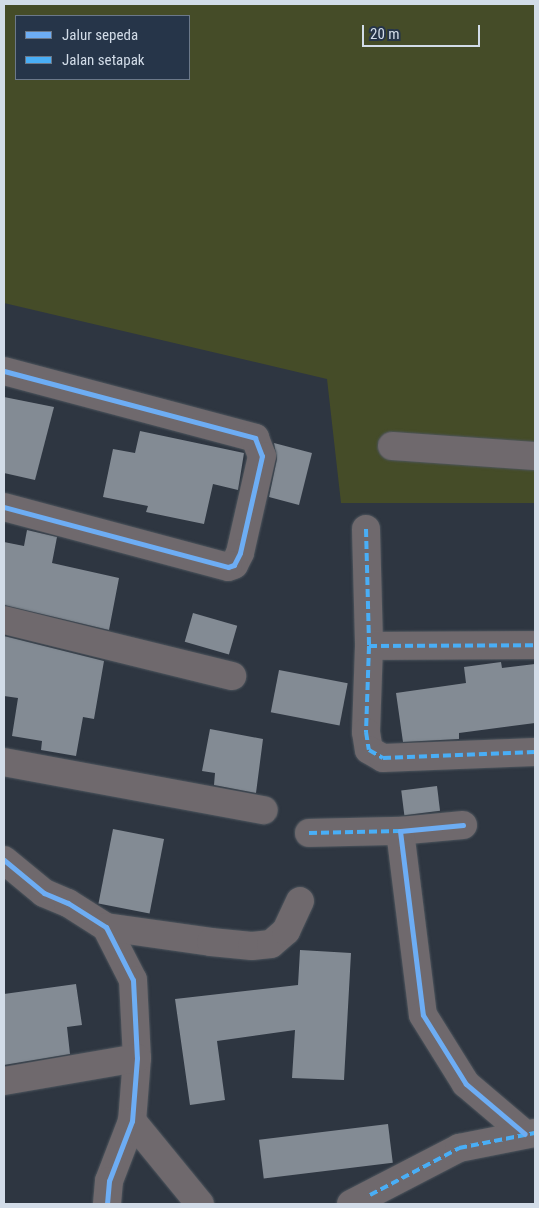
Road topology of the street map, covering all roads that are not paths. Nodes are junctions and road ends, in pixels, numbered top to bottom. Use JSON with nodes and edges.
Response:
{"nodes":[{"id":1,"x":4,"y":371,"type":"edge"},
{"id":2,"x":392,"y":446,"type":"dead end"},
{"id":3,"x":535,"y":456,"type":"edge"},
{"id":4,"x":4,"y":507,"type":"edge"},
{"id":5,"x":366,"y":529,"type":"dead end"},
{"id":6,"x":4,"y":620,"type":"edge"},
{"id":7,"x":535,"y":645,"type":"edge"},
{"id":8,"x":369,"y":646,"type":"junction"},
{"id":9,"x":232,"y":676,"type":"dead end"},
{"id":10,"x":535,"y":752,"type":"edge"},
{"id":11,"x":4,"y":762,"type":"edge"},
{"id":12,"x":264,"y":810,"type":"dead end"},
{"id":13,"x":463,"y":825,"type":"dead end"},
{"id":14,"x":400,"y":831,"type":"junction"},
{"id":15,"x":309,"y":833,"type":"dead end"},
{"id":16,"x":4,"y":860,"type":"edge"},
{"id":17,"x":300,"y":902,"type":"dead end"},
{"id":18,"x":106,"y":927,"type":"junction"},
{"id":19,"x":137,"y":1058,"type":"junction"},
{"id":20,"x":4,"y":1081,"type":"edge"},
{"id":21,"x":132,"y":1120,"type":"junction"},
{"id":22,"x":530,"y":1133,"type":"edge"},
{"id":23,"x":108,"y":1204,"type":"edge"},
{"id":24,"x":200,"y":1204,"type":"edge"},
{"id":25,"x":351,"y":1204,"type":"edge"}],
"edges":[{"from":1,"to":4,"type":"street"},
{"from":2,"to":3,"type":"street"},
{"from":5,"to":8,"type":"street"},
{"from":6,"to":9,"type":"street"},
{"from":7,"to":8,"type":"street"},
{"from":8,"to":10,"type":"street"},
{"from":11,"to":12,"type":"street"},
{"from":13,"to":14,"type":"street"},
{"from":14,"to":15,"type":"street"},
{"from":14,"to":22,"type":"street"},
{"from":16,"to":18,"type":"street"},
{"from":17,"to":18,"type":"street"},
{"from":18,"to":19,"type":"street"},
{"from":19,"to":20,"type":"street"},
{"from":19,"to":21,"type":"street"},
{"from":21,"to":23,"type":"street"},
{"from":21,"to":24,"type":"street"},
{"from":22,"to":25,"type":"street"}]}
